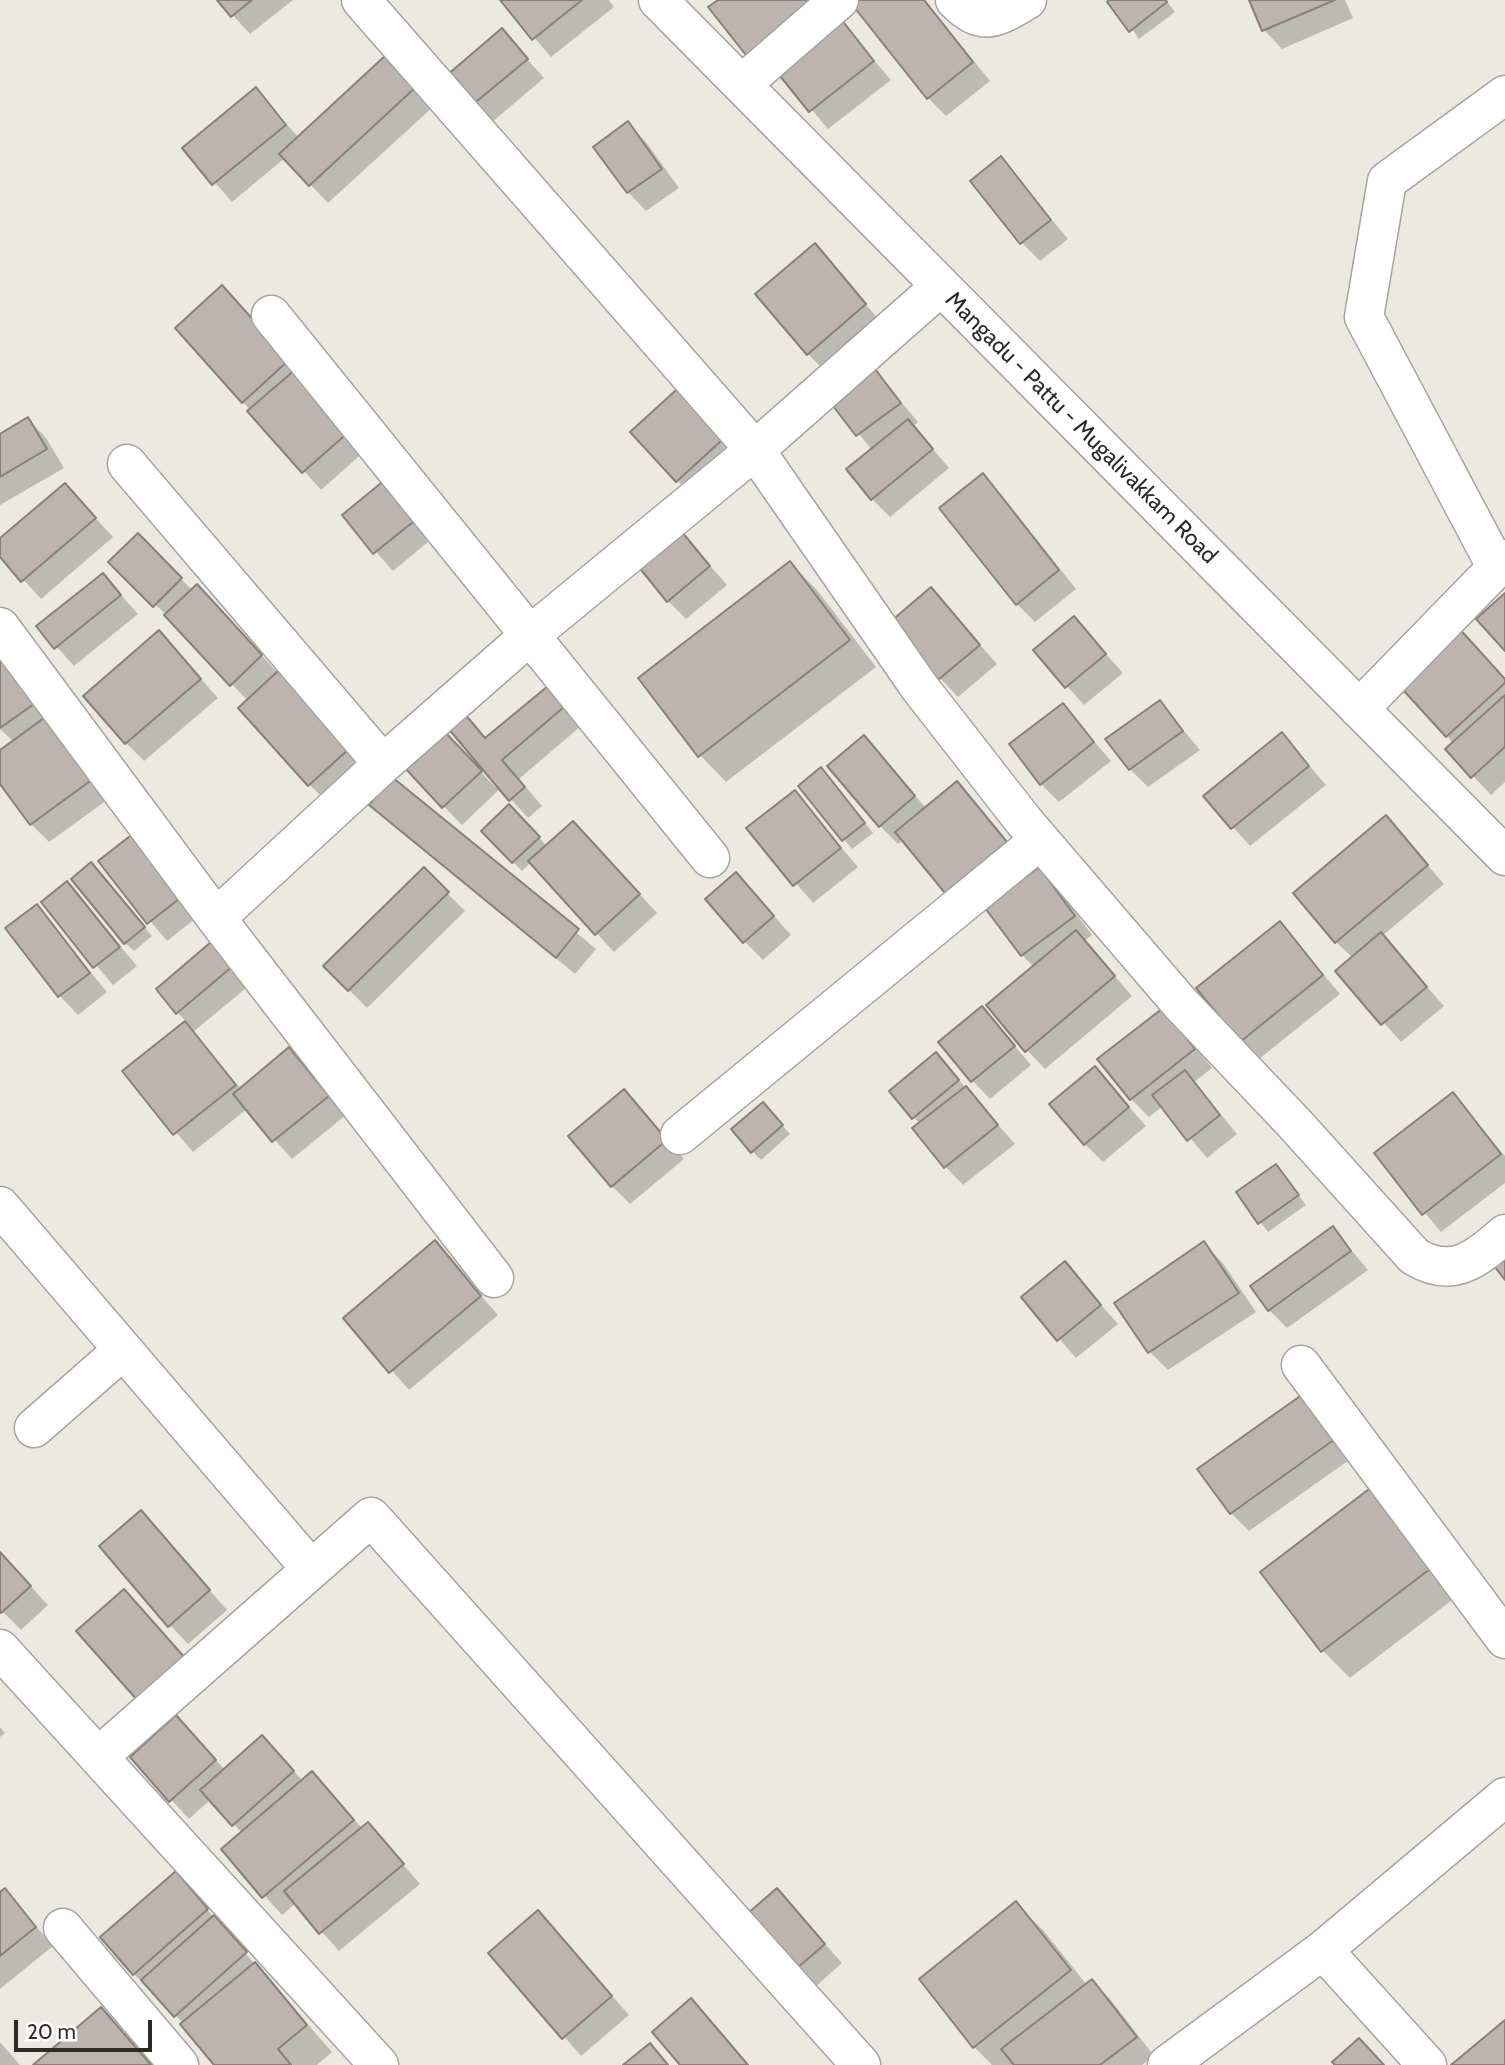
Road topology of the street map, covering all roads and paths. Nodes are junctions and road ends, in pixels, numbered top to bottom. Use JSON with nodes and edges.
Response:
{"nodes":[{"id":1,"x":361,"y":0,"type":"edge"},
{"id":2,"x":659,"y":0,"type":"edge"},
{"id":3,"x":839,"y":0,"type":"edge"},
{"id":4,"x":955,"y":0,"type":"edge"},
{"id":5,"x":1027,"y":0,"type":"edge"},
{"id":6,"x":742,"y":84,"type":"junction"},
{"id":7,"x":1505,"y":95,"type":"edge"},
{"id":8,"x":941,"y":286,"type":"junction"},
{"id":9,"x":271,"y":315,"type":"dead end"},
{"id":10,"x":755,"y":450,"type":"junction"},
{"id":11,"x":127,"y":464,"type":"dead end"},
{"id":12,"x":1501,"y":563,"type":"edge"},
{"id":13,"x":0,"y":628,"type":"edge"},
{"id":14,"x":529,"y":636,"type":"junction"},
{"id":15,"x":1359,"y":709,"type":"junction"},
{"id":16,"x":383,"y":764,"type":"junction"},
{"id":17,"x":1040,"y":840,"type":"junction"},
{"id":18,"x":1505,"y":856,"type":"edge"},
{"id":19,"x":710,"y":858,"type":"dead end"},
{"id":20,"x":216,"y":918,"type":"junction"},
{"id":21,"x":680,"y":1135,"type":"dead end"},
{"id":22,"x":0,"y":1206,"type":"edge"},
{"id":23,"x":1505,"y":1234,"type":"edge"},
{"id":24,"x":494,"y":1278,"type":"dead end"},
{"id":25,"x":123,"y":1350,"type":"junction"},
{"id":26,"x":1301,"y":1365,"type":"dead end"},
{"id":27,"x":34,"y":1428,"type":"dead end"},
{"id":28,"x":311,"y":1569,"type":"junction"},
{"id":29,"x":1505,"y":1639,"type":"edge"},
{"id":30,"x":0,"y":1649,"type":"edge"},
{"id":31,"x":98,"y":1757,"type":"junction"},
{"id":32,"x":1505,"y":1797,"type":"edge"},
{"id":33,"x":63,"y":1928,"type":"dead end"},
{"id":34,"x":1323,"y":1950,"type":"junction"},
{"id":35,"x":179,"y":2065,"type":"edge"},
{"id":36,"x":379,"y":2065,"type":"edge"},
{"id":37,"x":861,"y":2065,"type":"edge"},
{"id":38,"x":1167,"y":2065,"type":"edge"},
{"id":39,"x":1427,"y":2065,"type":"edge"}],
"edges":[{"from":1,"to":10,"type":"street"},
{"from":2,"to":6,"type":"street","name":"Mangadu - Pattu - Mugalivakkam Road"},
{"from":3,"to":6,"type":"street"},
{"from":4,"to":5,"type":"street"},
{"from":6,"to":8,"type":"street","name":"Mangadu - Pattu - Mugalivakkam Road"},
{"from":7,"to":12,"type":"street"},
{"from":8,"to":10,"type":"street"},
{"from":8,"to":15,"type":"street","name":"Mangadu - Pattu - Mugalivakkam Road"},
{"from":9,"to":14,"type":"street"},
{"from":10,"to":14,"type":"street"},
{"from":10,"to":17,"type":"street"},
{"from":11,"to":16,"type":"street"},
{"from":12,"to":15,"type":"street"},
{"from":13,"to":20,"type":"street"},
{"from":14,"to":16,"type":"street"},
{"from":14,"to":19,"type":"street"},
{"from":15,"to":18,"type":"street","name":"Mangadu - Pattu - Mugalivakkam Road"},
{"from":16,"to":20,"type":"street"},
{"from":17,"to":21,"type":"street"},
{"from":17,"to":23,"type":"street"},
{"from":20,"to":24,"type":"street"},
{"from":22,"to":25,"type":"street"},
{"from":25,"to":27,"type":"street"},
{"from":25,"to":28,"type":"street"},
{"from":26,"to":29,"type":"street"},
{"from":28,"to":31,"type":"street"},
{"from":28,"to":37,"type":"street"},
{"from":30,"to":31,"type":"street"},
{"from":31,"to":36,"type":"street"},
{"from":32,"to":34,"type":"street"},
{"from":33,"to":35,"type":"street"},
{"from":34,"to":38,"type":"street"},
{"from":34,"to":39,"type":"street"}]}
